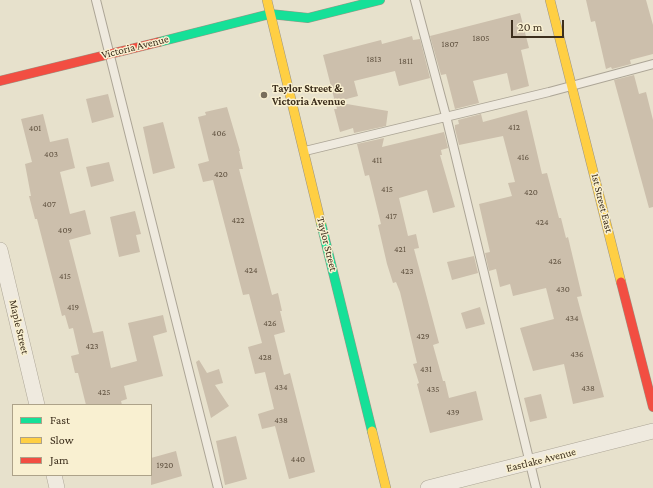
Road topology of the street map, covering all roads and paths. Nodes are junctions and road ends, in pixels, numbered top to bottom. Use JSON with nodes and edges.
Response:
{"nodes":[{"id":1,"x":96,"y":0,"type":"edge"},
{"id":2,"x":267,"y":0,"type":"edge"},
{"id":3,"x":380,"y":0,"type":"edge"},
{"id":4,"x":415,"y":0,"type":"edge"},
{"id":5,"x":550,"y":0,"type":"edge"},
{"id":6,"x":281,"y":5,"type":"dead end"},
{"id":7,"x":270,"y":14,"type":"junction"},
{"id":8,"x":109,"y":54,"type":"junction"},
{"id":9,"x":653,"y":64,"type":"edge"},
{"id":10,"x":0,"y":81,"type":"edge"},
{"id":11,"x":573,"y":85,"type":"junction"},
{"id":12,"x":446,"y":116,"type":"junction"},
{"id":13,"x":304,"y":151,"type":"junction"},
{"id":14,"x":0,"y":250,"type":"edge"},
{"id":15,"x":37,"y":404,"type":"edge"},
{"id":16,"x":653,"y":406,"type":"edge"},
{"id":17,"x":653,"y":431,"type":"edge"},
{"id":18,"x":529,"y":463,"type":"junction"},
{"id":19,"x":54,"y":476,"type":"edge"},
{"id":20,"x":57,"y":488,"type":"edge"},
{"id":21,"x":218,"y":488,"type":"edge"},
{"id":22,"x":386,"y":488,"type":"edge"},
{"id":23,"x":428,"y":488,"type":"edge"},
{"id":24,"x":536,"y":488,"type":"edge"}],
"edges":[{"from":1,"to":8,"type":"lane"},
{"from":2,"to":7,"type":"street","name":"Taylor Street"},
{"from":3,"to":7,"type":"street","name":"Victoria Avenue"},
{"from":4,"to":12,"type":"lane"},
{"from":5,"to":11,"type":"street","name":"1st Street East"},
{"from":6,"to":7,"type":"street","name":"Victoria Avenue"},
{"from":7,"to":8,"type":"street","name":"Victoria Avenue"},
{"from":7,"to":13,"type":"street","name":"Taylor Street"},
{"from":8,"to":10,"type":"street","name":"Victoria Avenue"},
{"from":8,"to":21,"type":"lane"},
{"from":9,"to":11,"type":"lane"},
{"from":11,"to":12,"type":"lane"},
{"from":11,"to":16,"type":"street","name":"1st Street East"},
{"from":12,"to":13,"type":"lane"},
{"from":12,"to":18,"type":"lane"},
{"from":13,"to":22,"type":"street","name":"Taylor Street"},
{"from":14,"to":15,"type":"street","name":"Maple Street"},
{"from":17,"to":18,"type":"street","name":"Eastlake Avenue"},
{"from":18,"to":23,"type":"street","name":"Eastlake Avenue"},
{"from":18,"to":24,"type":"lane"},
{"from":19,"to":20,"type":"street"}]}
